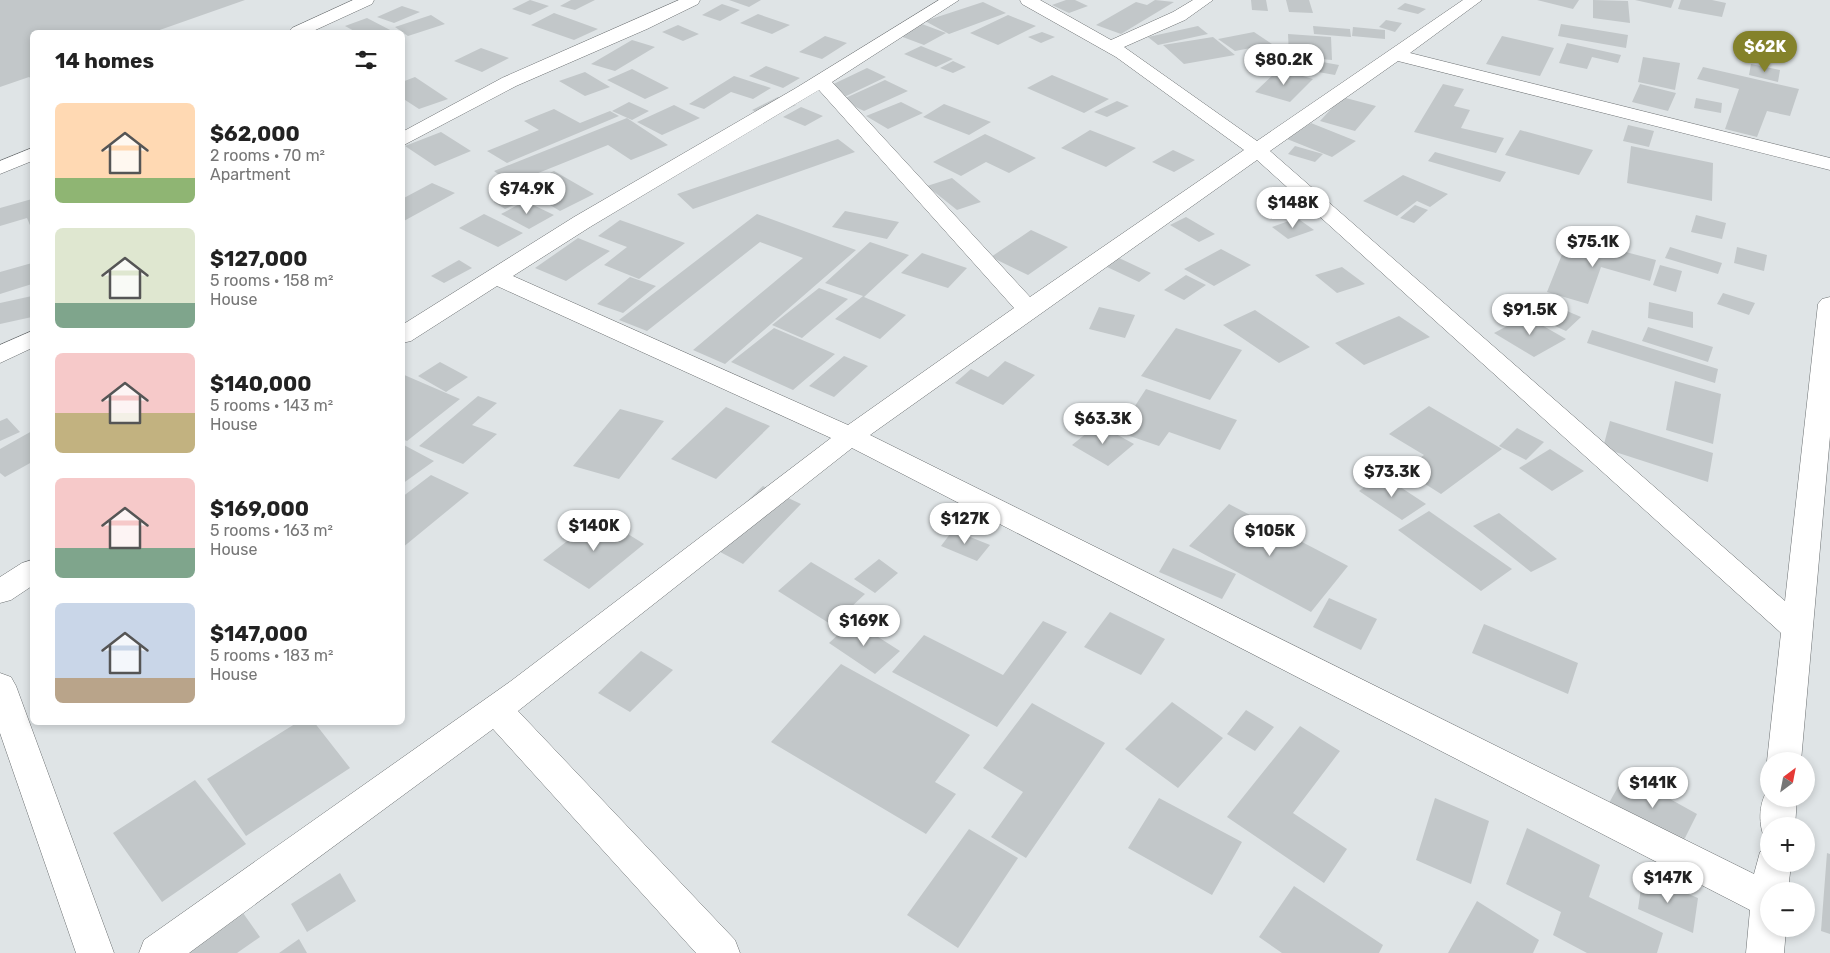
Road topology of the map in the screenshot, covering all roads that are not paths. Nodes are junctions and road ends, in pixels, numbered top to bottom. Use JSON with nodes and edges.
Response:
{"nodes":[{"id":1,"x":366,"y":0,"type":"edge"},
{"id":2,"x":692,"y":0,"type":"edge"},
{"id":3,"x":950,"y":0,"type":"edge"},
{"id":4,"x":1028,"y":0,"type":"edge"},
{"id":5,"x":1205,"y":0,"type":"edge"},
{"id":6,"x":1474,"y":0,"type":"edge"},
{"id":7,"x":302,"y":30,"type":"edge"},
{"id":8,"x":1110,"y":47,"type":"junction"},
{"id":9,"x":1396,"y":55,"type":"junction"},
{"id":10,"x":821,"y":81,"type":"junction"},
{"id":11,"x":405,"y":138,"type":"edge"},
{"id":12,"x":1258,"y":151,"type":"junction"},
{"id":13,"x":30,"y":155,"type":"edge"},
{"id":14,"x":1830,"y":164,"type":"edge"},
{"id":15,"x":0,"y":168,"type":"edge"},
{"id":16,"x":496,"y":277,"type":"junction"},
{"id":17,"x":1830,"y":304,"type":"edge"},
{"id":18,"x":1029,"y":310,"type":"junction"},
{"id":19,"x":405,"y":334,"type":"edge"},
{"id":20,"x":30,"y":339,"type":"edge"},
{"id":21,"x":0,"y":355,"type":"edge"},
{"id":22,"x":850,"y":436,"type":"junction"},
{"id":23,"x":30,"y":572,"type":"edge"},
{"id":24,"x":0,"y":592,"type":"edge"},
{"id":25,"x":1797,"y":629,"type":"junction"},
{"id":26,"x":0,"y":686,"type":"edge"},
{"id":27,"x":495,"y":710,"type":"junction"},
{"id":28,"x":1785,"y":752,"type":"edge"},
{"id":29,"x":1760,"y":895,"type":"edge"},
{"id":30,"x":1767,"y":937,"type":"edge"},
{"id":31,"x":93,"y":952,"type":"edge"},
{"id":32,"x":158,"y":953,"type":"edge"},
{"id":33,"x":721,"y":953,"type":"edge"},
{"id":34,"x":1766,"y":953,"type":"edge"}],
"edges":[{"from":1,"to":7,"type":"street"},
{"from":2,"to":11,"type":"street"},
{"from":3,"to":10,"type":"street"},
{"from":4,"to":8,"type":"street"},
{"from":5,"to":8,"type":"street"},
{"from":6,"to":9,"type":"street"},
{"from":8,"to":12,"type":"street"},
{"from":9,"to":12,"type":"street"},
{"from":9,"to":14,"type":"street"},
{"from":10,"to":16,"type":"street"},
{"from":10,"to":18,"type":"street"},
{"from":12,"to":18,"type":"street"},
{"from":12,"to":25,"type":"street"},
{"from":13,"to":15,"type":"street"},
{"from":16,"to":19,"type":"street"},
{"from":16,"to":22,"type":"street"},
{"from":17,"to":25,"type":"street"},
{"from":18,"to":22,"type":"street"},
{"from":20,"to":21,"type":"street"},
{"from":22,"to":27,"type":"street"},
{"from":22,"to":29,"type":"street"},
{"from":23,"to":24,"type":"street"},
{"from":25,"to":28,"type":"street"},
{"from":26,"to":31,"type":"street"},
{"from":27,"to":32,"type":"street"},
{"from":27,"to":33,"type":"street"},
{"from":30,"to":34,"type":"street"}]}
